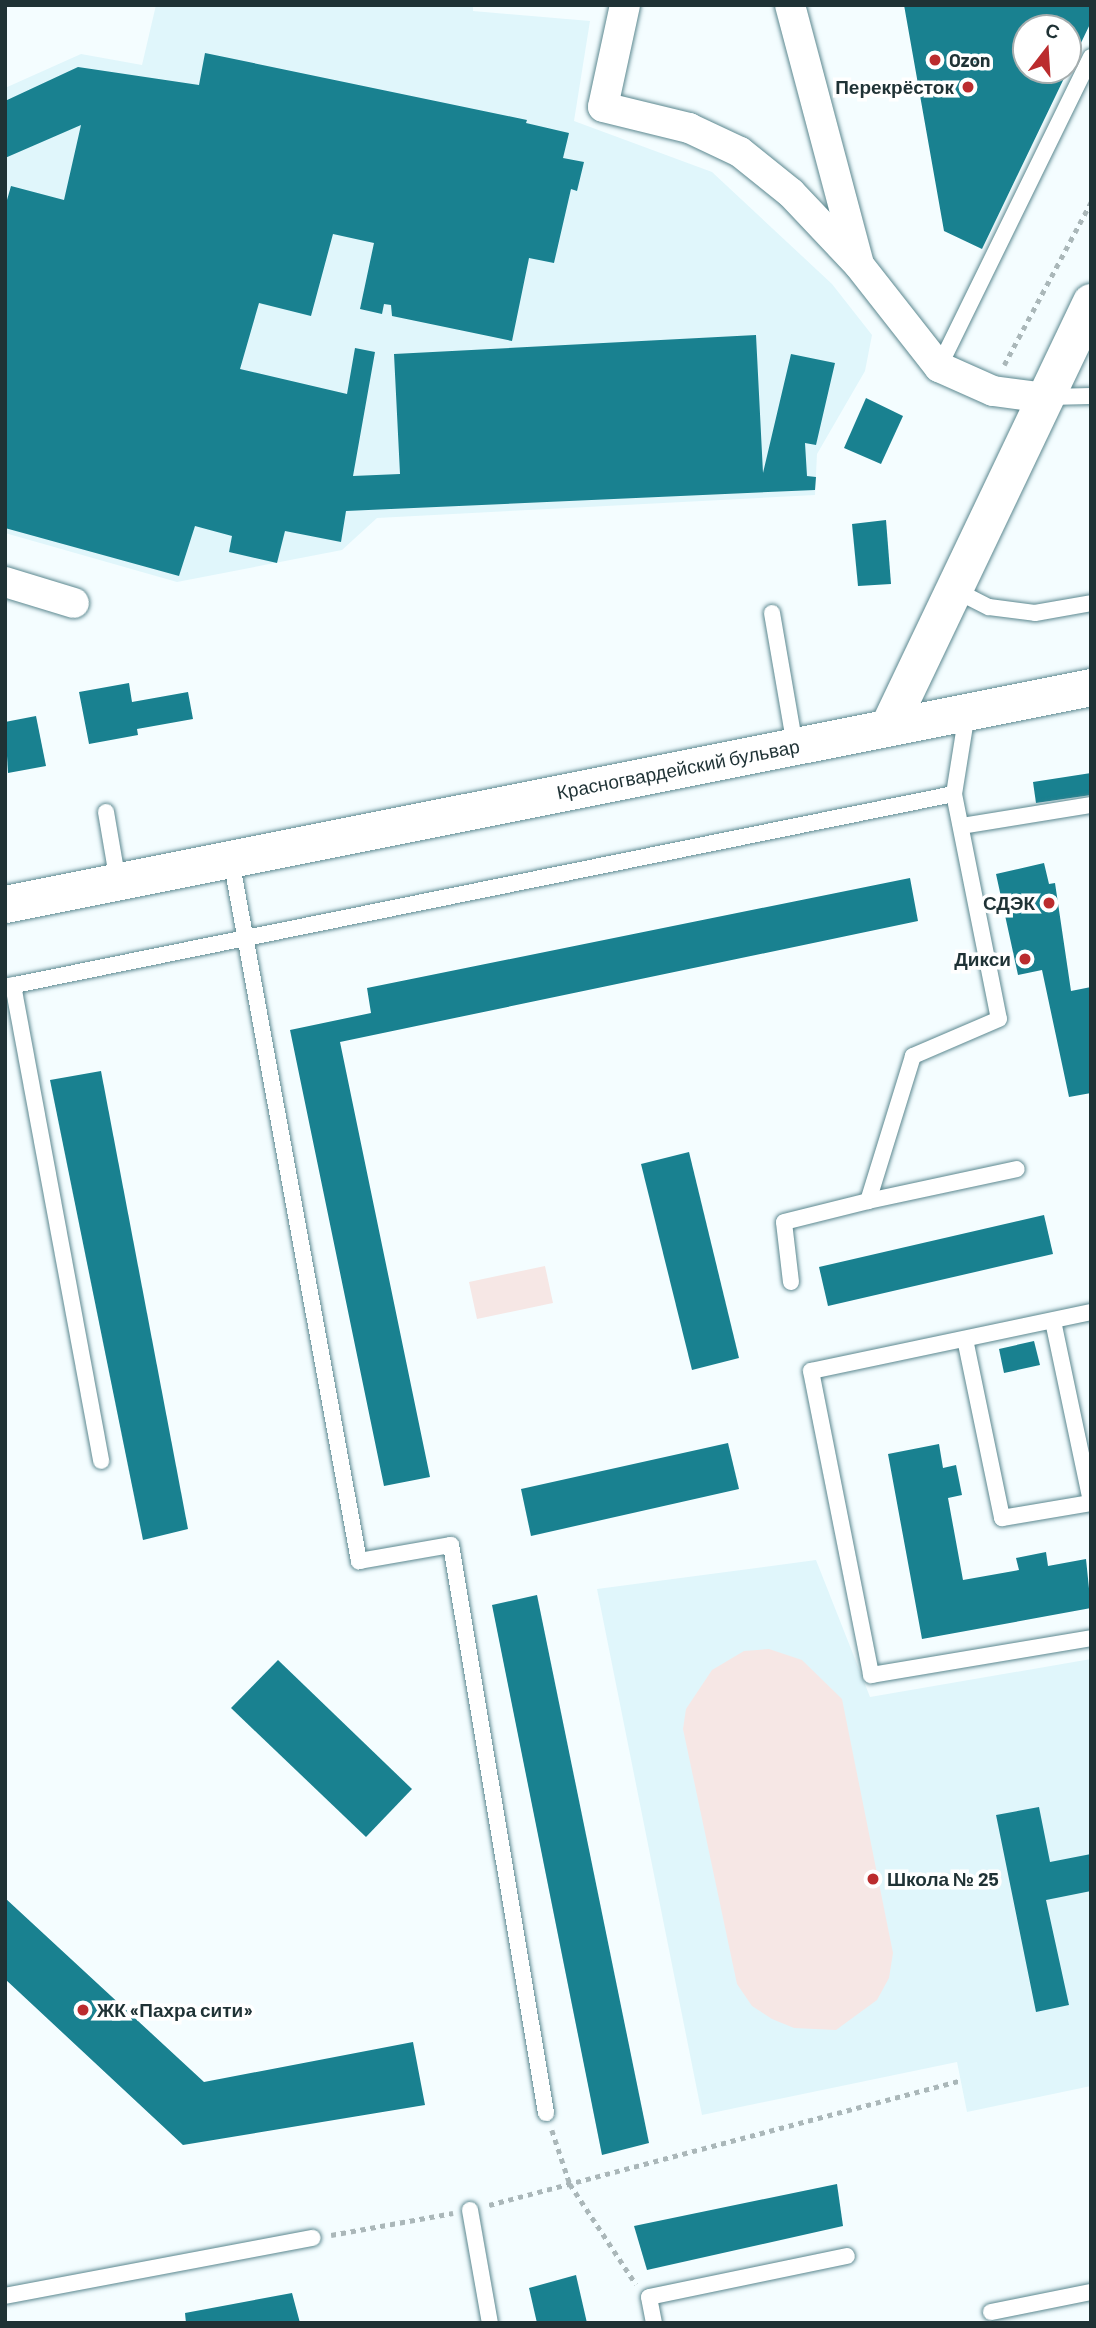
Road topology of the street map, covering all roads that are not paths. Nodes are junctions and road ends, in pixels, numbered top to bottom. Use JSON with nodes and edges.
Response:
{"nodes":[{"id":1,"x":625,"y":5,"type":"edge"},
{"id":2,"x":790,"y":5,"type":"edge"},
{"id":3,"x":1091,"y":57,"type":"edge"},
{"id":4,"x":859,"y":265,"type":"junction"},
{"id":5,"x":1091,"y":302,"type":"edge"},
{"id":6,"x":939,"y":367,"type":"junction"},
{"id":7,"x":1091,"y":396,"type":"edge"},
{"id":8,"x":1045,"y":398,"type":"junction"},
{"id":9,"x":5,"y":582,"type":"edge"},
{"id":10,"x":955,"y":590,"type":"junction"},
{"id":11,"x":74,"y":603,"type":"dead end"},
{"id":12,"x":1091,"y":603,"type":"edge"},
{"id":13,"x":772,"y":613,"type":"dead end"},
{"id":14,"x":1091,"y":687,"type":"edge"},
{"id":15,"x":967,"y":713,"type":"junction"},
{"id":16,"x":888,"y":727,"type":"junction"},
{"id":17,"x":795,"y":746,"type":"junction"},
{"id":18,"x":954,"y":794,"type":"junction"},
{"id":19,"x":1091,"y":805,"type":"edge"},
{"id":20,"x":106,"y":812,"type":"dead end"},
{"id":21,"x":961,"y":826,"type":"junction"},
{"id":22,"x":231,"y":859,"type":"junction"},
{"id":23,"x":118,"y":882,"type":"junction"},
{"id":24,"x":5,"y":904,"type":"edge"},
{"id":25,"x":245,"y":938,"type":"junction"},
{"id":26,"x":9,"y":986,"type":"edge"},
{"id":27,"x":1017,"y":1169,"type":"dead end"},
{"id":28,"x":868,"y":1202,"type":"junction"},
{"id":29,"x":792,"y":1282,"type":"dead end"},
{"id":30,"x":1091,"y":1311,"type":"edge"},
{"id":31,"x":1053,"y":1321,"type":"junction"},
{"id":32,"x":965,"y":1339,"type":"junction"},
{"id":33,"x":1085,"y":1445,"type":"edge"},
{"id":34,"x":101,"y":1461,"type":"dead end"},
{"id":35,"x":1091,"y":1503,"type":"edge"},
{"id":36,"x":1091,"y":1638,"type":"edge"},
{"id":37,"x":546,"y":2113,"type":"road end"},
{"id":38,"x":470,"y":2210,"type":"road end"},
{"id":39,"x":313,"y":2238,"type":"road end"},
{"id":40,"x":847,"y":2256,"type":"dead end"},
{"id":41,"x":1091,"y":2292,"type":"edge"},
{"id":42,"x":5,"y":2296,"type":"edge"},
{"id":43,"x":991,"y":2312,"type":"dead end"},
{"id":44,"x":490,"y":2323,"type":"edge"},
{"id":45,"x":654,"y":2323,"type":"edge"}],
"edges":[{"from":1,"to":4,"type":"street"},
{"from":2,"to":4,"type":"street"},
{"from":3,"to":6,"type":"lane"},
{"from":4,"to":6,"type":"street"},
{"from":5,"to":8,"type":"street"},
{"from":6,"to":8,"type":"street"},
{"from":7,"to":8,"type":"lane"},
{"from":8,"to":10,"type":"street"},
{"from":9,"to":11,"type":"street"},
{"from":10,"to":12,"type":"lane"},
{"from":10,"to":16,"type":"street"},
{"from":13,"to":17,"type":"lane"},
{"from":14,"to":15,"type":"street","name":"Красногвардейский бульвар"},
{"from":15,"to":16,"type":"street","name":"Красногвардейский бульвар"},
{"from":15,"to":18,"type":"lane"},
{"from":16,"to":17,"type":"street","name":"Красногвардейский бульвар"},
{"from":17,"to":22,"type":"street","name":"Красногвардейский бульвар"},
{"from":18,"to":21,"type":"lane"},
{"from":18,"to":25,"type":"lane"},
{"from":19,"to":21,"type":"lane"},
{"from":20,"to":23,"type":"lane"},
{"from":21,"to":28,"type":"lane"},
{"from":22,"to":23,"type":"street","name":"Красногвардейский бульвар"},
{"from":22,"to":25,"type":"lane"},
{"from":23,"to":24,"type":"street","name":"Красногвардейский бульвар"},
{"from":25,"to":26,"type":"lane"},
{"from":25,"to":37,"type":"lane"},
{"from":26,"to":34,"type":"lane"},
{"from":27,"to":28,"type":"lane"},
{"from":28,"to":29,"type":"lane"},
{"from":30,"to":31,"type":"lane"},
{"from":31,"to":32,"type":"lane"},
{"from":31,"to":33,"type":"lane"},
{"from":32,"to":35,"type":"lane"},
{"from":32,"to":36,"type":"lane"},
{"from":33,"to":35,"type":"lane"},
{"from":38,"to":44,"type":"lane"},
{"from":39,"to":42,"type":"lane"},
{"from":40,"to":45,"type":"lane"},
{"from":41,"to":43,"type":"lane"}]}
